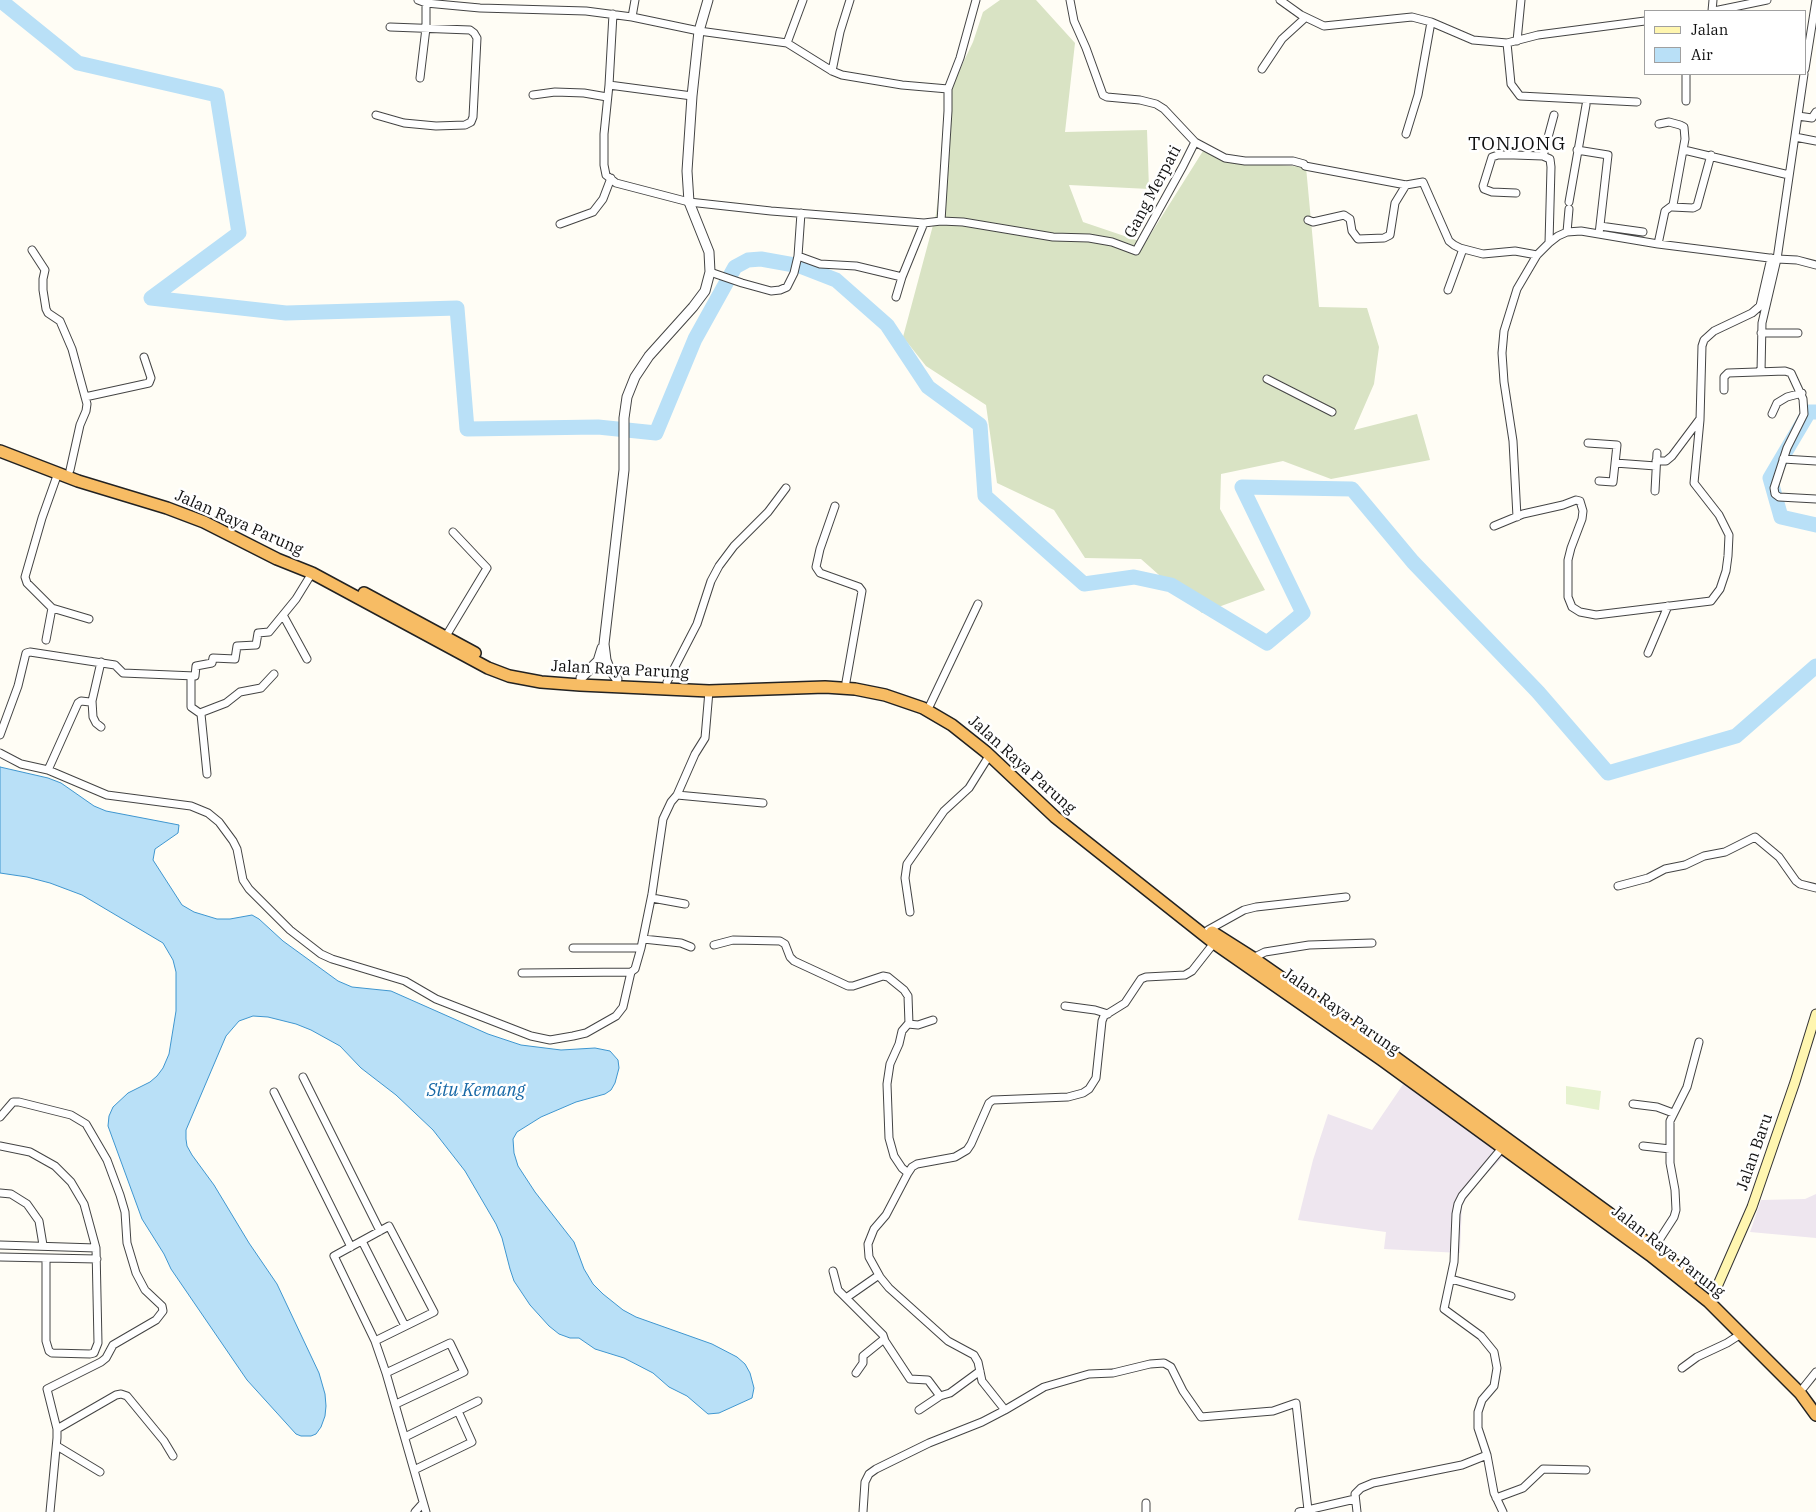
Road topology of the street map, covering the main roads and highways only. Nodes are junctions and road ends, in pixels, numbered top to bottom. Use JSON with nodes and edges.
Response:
{"nodes":[{"id":1,"x":0,"y":444,"type":"edge"},
{"id":2,"x":0,"y":451,"type":"edge"},
{"id":3,"x":1032,"y":792,"type":"junction"},
{"id":4,"x":1816,"y":1014,"type":"edge"},
{"id":5,"x":1713,"y":1296,"type":"junction"},
{"id":6,"x":1816,"y":1402,"type":"edge"},
{"id":7,"x":1816,"y":1415,"type":"edge"}],
"edges":[{"from":1,"to":3,"type":"highway","name":"Jalan Raya Parung"},
{"from":2,"to":3,"type":"highway","name":"Jalan Raya Parung"},
{"from":3,"to":5,"type":"highway","name":"Jalan Raya Parung"},
{"from":3,"to":7,"type":"highway","name":"Jalan Raya Parung"},
{"from":4,"to":5,"type":"main road","name":"Jalan Baru"},
{"from":5,"to":6,"type":"highway","name":"Jalan Raya Parung"}]}
